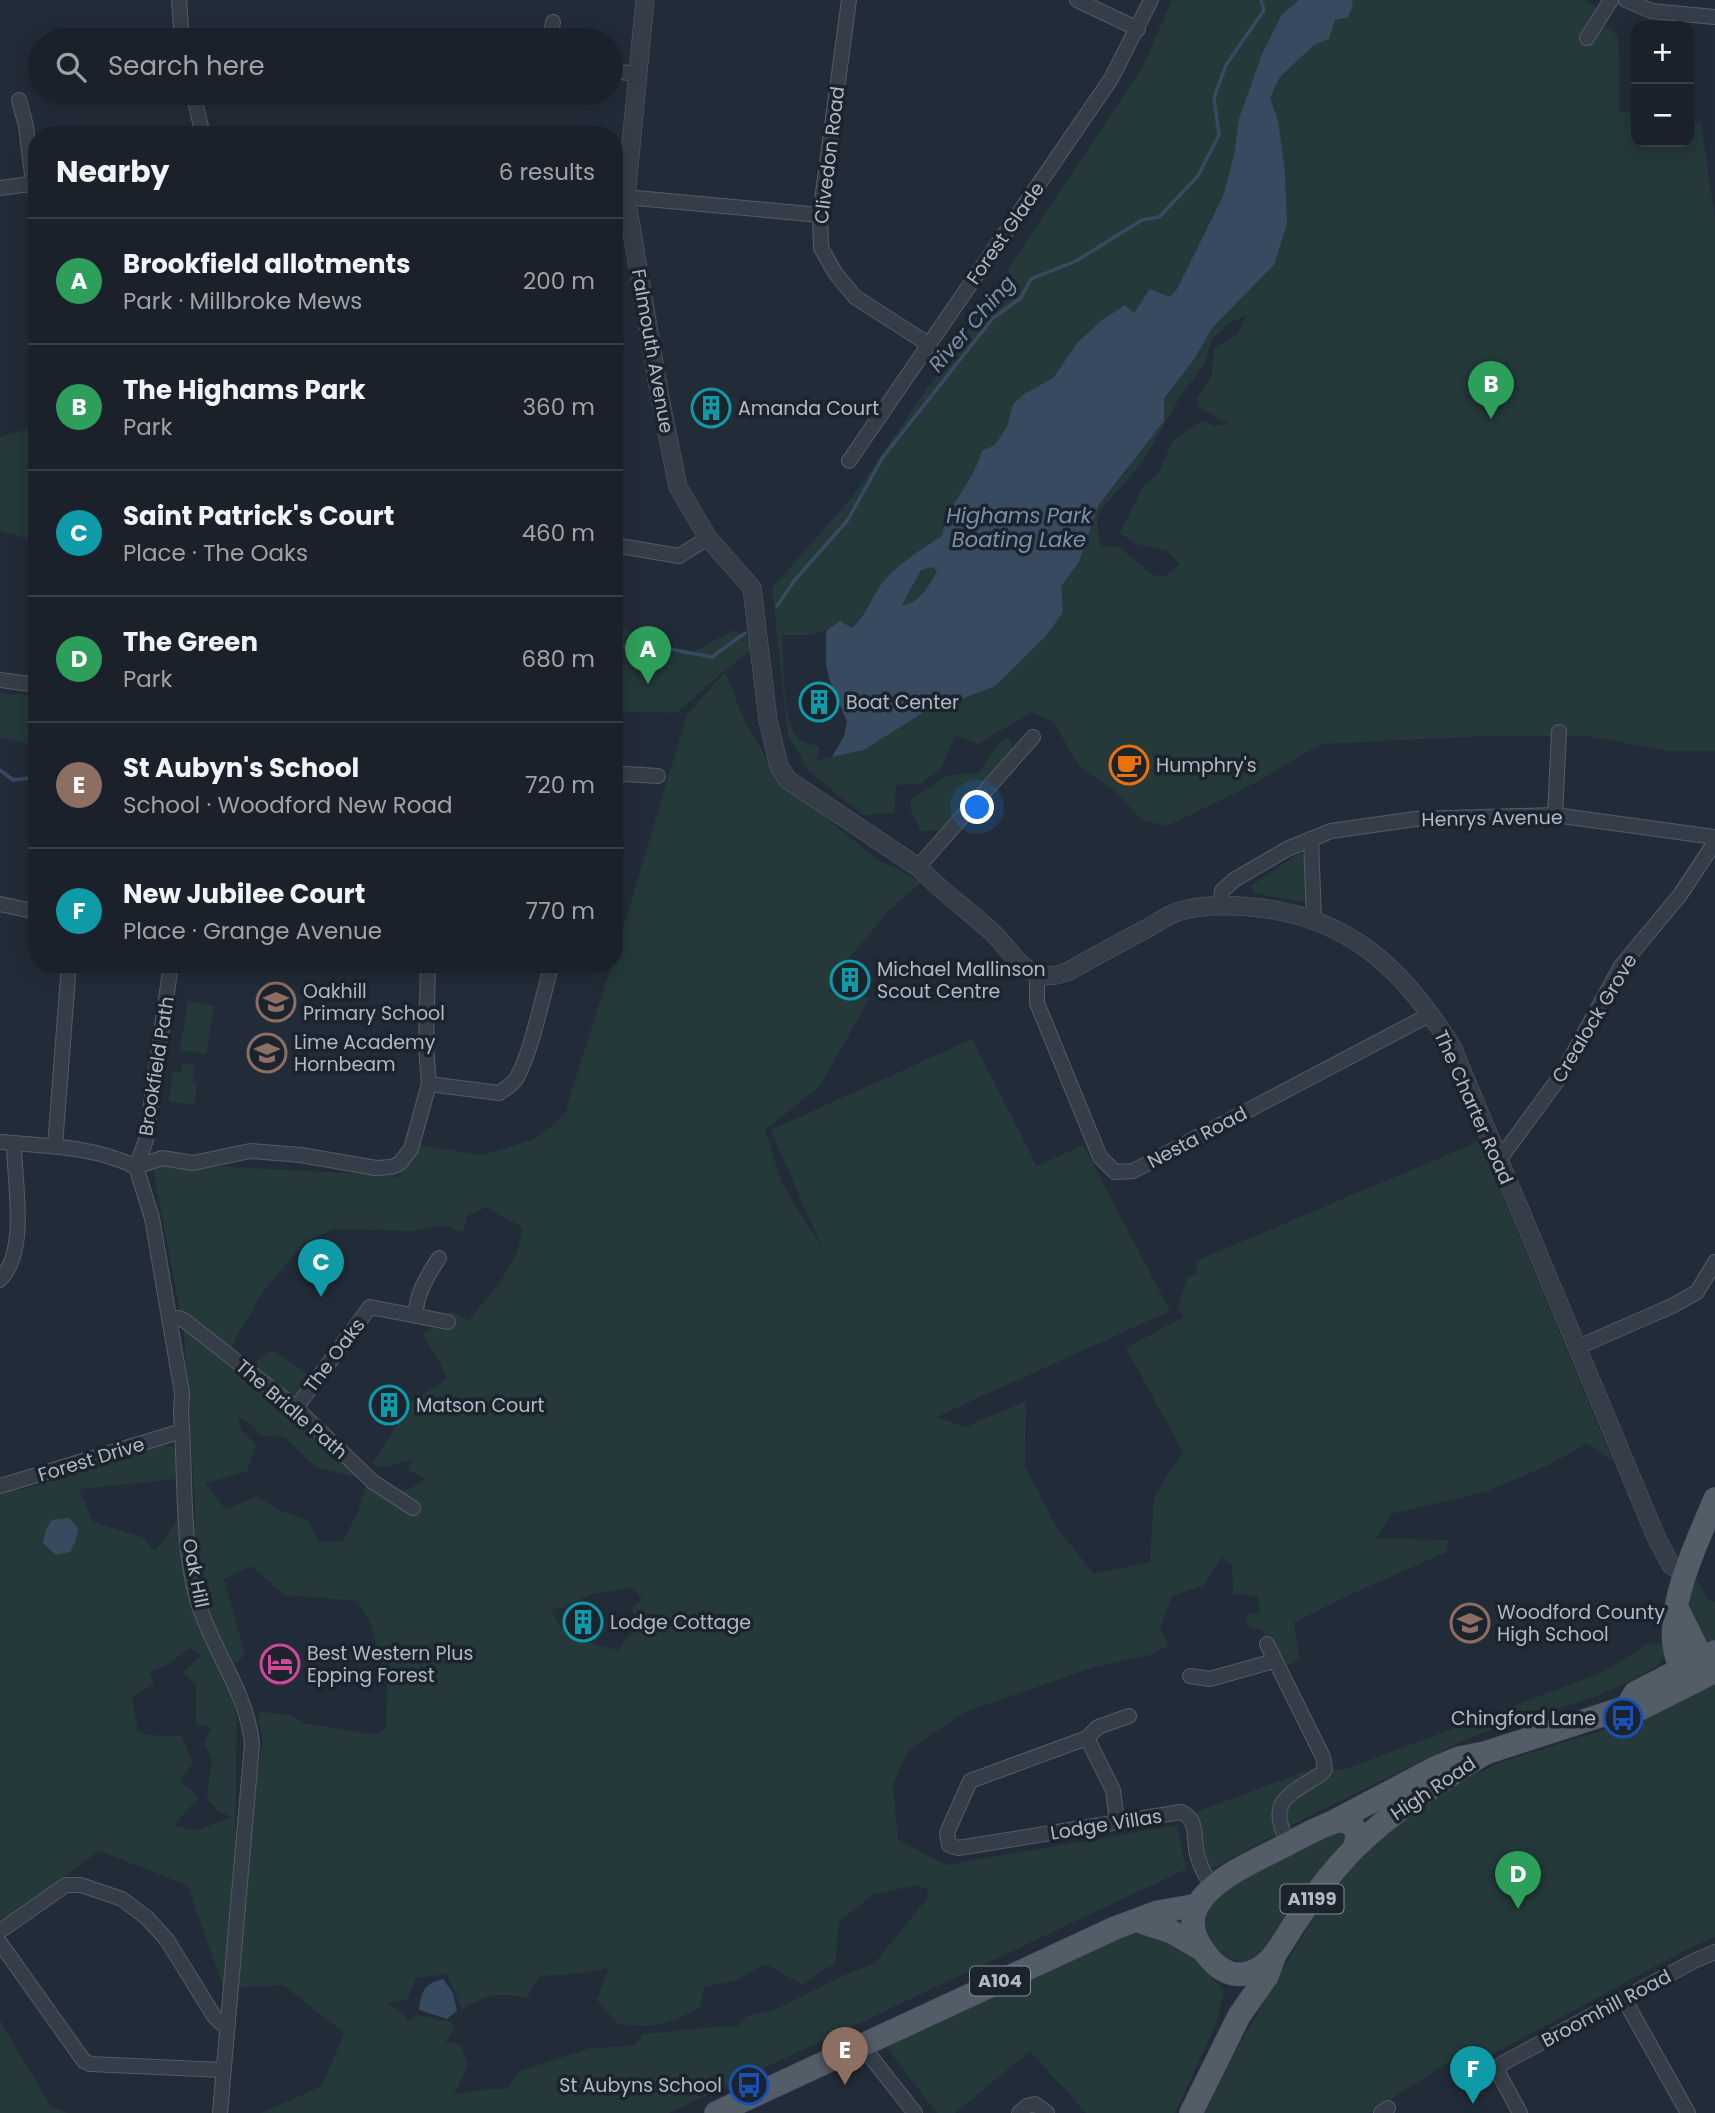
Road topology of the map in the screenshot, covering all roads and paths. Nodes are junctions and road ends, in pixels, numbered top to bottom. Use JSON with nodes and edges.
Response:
{"nodes":[{"id":1,"x":179,"y":0,"type":"edge"},
{"id":2,"x":645,"y":0,"type":"edge"},
{"id":3,"x":849,"y":0,"type":"edge"},
{"id":4,"x":1077,"y":0,"type":"edge"},
{"id":5,"x":1151,"y":0,"type":"edge"},
{"id":6,"x":1611,"y":0,"type":"edge"},
{"id":7,"x":1626,"y":0,"type":"edge"},
{"id":8,"x":1715,"y":17,"type":"edge"},
{"id":9,"x":553,"y":22,"type":"dead end"},
{"id":10,"x":181,"y":28,"type":"edge"},
{"id":11,"x":552,"y":28,"type":"edge"},
{"id":12,"x":1138,"y":29,"type":"junction"},
{"id":13,"x":1587,"y":38,"type":"dead end"},
{"id":14,"x":623,"y":72,"type":"edge"},
{"id":15,"x":638,"y":74,"type":"junction"},
{"id":16,"x":19,"y":100,"type":"dead end"},
{"id":17,"x":196,"y":105,"type":"edge"},
{"id":18,"x":200,"y":126,"type":"edge"},
{"id":19,"x":28,"y":139,"type":"edge"},
{"id":20,"x":623,"y":176,"type":"edge"},
{"id":21,"x":28,"y":184,"type":"edge"},
{"id":22,"x":0,"y":188,"type":"edge"},
{"id":23,"x":623,"y":197,"type":"edge"},
{"id":24,"x":623,"y":212,"type":"edge"},
{"id":25,"x":820,"y":215,"type":"junction"},
{"id":26,"x":928,"y":344,"type":"junction"},
{"id":27,"x":849,"y":461,"type":"dead end"},
{"id":28,"x":708,"y":538,"type":"junction"},
{"id":29,"x":623,"y":547,"type":"edge"},
{"id":30,"x":0,"y":680,"type":"edge"},
{"id":31,"x":28,"y":684,"type":"edge"},
{"id":32,"x":1559,"y":732,"type":"dead end"},
{"id":33,"x":1033,"y":737,"type":"dead end"},
{"id":34,"x":623,"y":774,"type":"edge"},
{"id":35,"x":658,"y":776,"type":"dead end"},
{"id":36,"x":1555,"y":815,"type":"junction"},
{"id":37,"x":1715,"y":837,"type":"edge"},
{"id":38,"x":1311,"y":839,"type":"junction"},
{"id":39,"x":1715,"y":842,"type":"edge"},
{"id":40,"x":918,"y":867,"type":"junction"},
{"id":41,"x":0,"y":904,"type":"edge"},
{"id":42,"x":1220,"y":904,"type":"junction"},
{"id":43,"x":28,"y":910,"type":"edge"},
{"id":44,"x":1314,"y":919,"type":"junction"},
{"id":45,"x":68,"y":973,"type":"edge"},
{"id":46,"x":169,"y":973,"type":"edge"},
{"id":47,"x":428,"y":973,"type":"edge"},
{"id":48,"x":549,"y":973,"type":"edge"},
{"id":49,"x":1037,"y":974,"type":"junction"},
{"id":50,"x":1432,"y":1014,"type":"junction"},
{"id":51,"x":429,"y":1084,"type":"junction"},
{"id":52,"x":7,"y":1143,"type":"edge"},
{"id":53,"x":55,"y":1146,"type":"junction"},
{"id":54,"x":1499,"y":1160,"type":"junction"},
{"id":55,"x":136,"y":1167,"type":"junction"},
{"id":56,"x":439,"y":1258,"type":"dead end"},
{"id":57,"x":1715,"y":1262,"type":"edge"},
{"id":58,"x":0,"y":1280,"type":"edge"},
{"id":59,"x":416,"y":1316,"type":"junction"},
{"id":60,"x":169,"y":1319,"type":"junction"},
{"id":61,"x":448,"y":1322,"type":"dead end"},
{"id":62,"x":1576,"y":1348,"type":"junction"},
{"id":63,"x":296,"y":1408,"type":"junction"},
{"id":64,"x":182,"y":1431,"type":"junction"},
{"id":65,"x":0,"y":1486,"type":"edge"},
{"id":66,"x":1715,"y":1499,"type":"edge"},
{"id":67,"x":412,"y":1508,"type":"dead end"},
{"id":68,"x":1686,"y":1574,"type":"junction"},
{"id":69,"x":1677,"y":1608,"type":"junction"},
{"id":70,"x":1267,"y":1644,"type":"dead end"},
{"id":71,"x":1274,"y":1661,"type":"junction"},
{"id":72,"x":1710,"y":1664,"type":"edge"},
{"id":73,"x":1190,"y":1676,"type":"dead end"},
{"id":74,"x":1684,"y":1677,"type":"junction"},
{"id":75,"x":1129,"y":1716,"type":"dead end"},
{"id":76,"x":1087,"y":1738,"type":"junction"},
{"id":77,"x":1485,"y":1753,"type":"junction"},
{"id":78,"x":1117,"y":1821,"type":"junction"},
{"id":79,"x":1331,"y":1823,"type":"junction"},
{"id":80,"x":1289,"y":1844,"type":"junction"},
{"id":81,"x":1354,"y":1848,"type":"junction"},
{"id":82,"x":1213,"y":1885,"type":"junction"},
{"id":83,"x":1198,"y":1905,"type":"junction"},
{"id":84,"x":1139,"y":1921,"type":"junction"},
{"id":85,"x":0,"y":1931,"type":"edge"},
{"id":86,"x":0,"y":1943,"type":"edge"},
{"id":87,"x":1203,"y":1950,"type":"junction"},
{"id":88,"x":1715,"y":1952,"type":"edge"},
{"id":89,"x":1275,"y":1954,"type":"junction"},
{"id":90,"x":1225,"y":1972,"type":"junction"},
{"id":91,"x":1624,"y":1998,"type":"junction"},
{"id":92,"x":1239,"y":2016,"type":"junction"},
{"id":93,"x":228,"y":2024,"type":"junction"},
{"id":94,"x":863,"y":2043,"type":"junction"},
{"id":95,"x":223,"y":2070,"type":"junction"},
{"id":96,"x":220,"y":2113,"type":"edge"},
{"id":97,"x":716,"y":2113,"type":"edge"},
{"id":98,"x":915,"y":2113,"type":"edge"},
{"id":99,"x":1019,"y":2113,"type":"edge"},
{"id":100,"x":1047,"y":2113,"type":"edge"},
{"id":101,"x":1191,"y":2113,"type":"edge"},
{"id":102,"x":1520,"y":2113,"type":"edge"},
{"id":103,"x":1689,"y":2113,"type":"edge"}],
"edges":[{"from":1,"to":10,"type":"street"},
{"from":2,"to":15,"type":"street","name":"Falmouth Avenue"},
{"from":3,"to":25,"type":"street","name":"Clivedon Road"},
{"from":4,"to":12,"type":"street"},
{"from":5,"to":12,"type":"street","name":"Forest Glade"},
{"from":6,"to":13,"type":"street"},
{"from":7,"to":8,"type":"street"},
{"from":9,"to":11,"type":"street"},
{"from":12,"to":26,"type":"street","name":"Forest Glade"},
{"from":14,"to":15,"type":"street"},
{"from":15,"to":20,"type":"street","name":"Falmouth Avenue"},
{"from":16,"to":19,"type":"street"},
{"from":17,"to":18,"type":"street"},
{"from":21,"to":22,"type":"street"},
{"from":23,"to":25,"type":"street"},
{"from":24,"to":28,"type":"street","name":"Falmouth Avenue"},
{"from":25,"to":26,"type":"street","name":"Clivedon Road"},
{"from":26,"to":27,"type":"street","name":"Forest Glade"},
{"from":28,"to":29,"type":"street"},
{"from":28,"to":40,"type":"street","name":"Falmouth Avenue"},
{"from":30,"to":31,"type":"street"},
{"from":32,"to":36,"type":"street"},
{"from":33,"to":40,"type":"street"},
{"from":34,"to":35,"type":"street"},
{"from":36,"to":37,"type":"street","name":"Henrys Avenue"},
{"from":36,"to":38,"type":"street","name":"Henrys Avenue"},
{"from":38,"to":42,"type":"street","name":"Henrys Avenue"},
{"from":38,"to":44,"type":"street"},
{"from":39,"to":54,"type":"street","name":"Crealock Grove"},
{"from":40,"to":49,"type":"street"},
{"from":41,"to":43,"type":"street"},
{"from":42,"to":44,"type":"street","name":"The Charter Road"},
{"from":42,"to":49,"type":"street","name":"The Charter Road"},
{"from":44,"to":50,"type":"street","name":"The Charter Road"},
{"from":45,"to":53,"type":"street"},
{"from":46,"to":55,"type":"street","name":"Brookfield Path"},
{"from":47,"to":51,"type":"street"},
{"from":48,"to":51,"type":"street"},
{"from":49,"to":50,"type":"street","name":"Nesta Road"},
{"from":50,"to":54,"type":"street","name":"The Charter Road"},
{"from":51,"to":55,"type":"street"},
{"from":52,"to":53,"type":"street"},
{"from":52,"to":58,"type":"street"},
{"from":53,"to":55,"type":"street"},
{"from":54,"to":62,"type":"street","name":"The Charter Road"},
{"from":55,"to":60,"type":"street","name":"Oak Hill"},
{"from":56,"to":59,"type":"street"},
{"from":57,"to":62,"type":"street"},
{"from":59,"to":61,"type":"street","name":"The Oaks"},
{"from":59,"to":63,"type":"street","name":"The Oaks"},
{"from":60,"to":63,"type":"street","name":"The Bridle Path"},
{"from":60,"to":64,"type":"street","name":"Oak Hill"},
{"from":62,"to":68,"type":"street","name":"The Charter Road"},
{"from":63,"to":67,"type":"street","name":"The Bridle Path"},
{"from":64,"to":65,"type":"street","name":"Forest Drive"},
{"from":64,"to":93,"type":"street","name":"Oak Hill"},
{"from":66,"to":68,"type":"main road"},
{"from":68,"to":69,"type":"main road"},
{"from":69,"to":72,"type":"main road"},
{"from":69,"to":74,"type":"main road"},
{"from":70,"to":71,"type":"street"},
{"from":71,"to":73,"type":"street"},
{"from":71,"to":80,"type":"street"},
{"from":72,"to":74,"type":"main road"},
{"from":74,"to":77,"type":"main road"},
{"from":75,"to":76,"type":"street"},
{"from":76,"to":78,"type":"street"},
{"from":76,"to":78,"type":"street","name":"Lodge Villas"},
{"from":77,"to":79,"type":"main road","name":"High Road"},
{"from":77,"to":81,"type":"main road","name":"High Road"},
{"from":78,"to":82,"type":"street","name":"Lodge Villas"},
{"from":79,"to":80,"type":"main road","name":"High Road"},
{"from":79,"to":81,"type":"main road"},
{"from":80,"to":82,"type":"main road","name":"High Road"},
{"from":81,"to":89,"type":"main road","name":"High Road","number":"A1199"},
{"from":82,"to":83,"type":"main road"},
{"from":83,"to":84,"type":"main road","number":"A104"},
{"from":83,"to":87,"type":"main road"},
{"from":84,"to":87,"type":"main road"},
{"from":84,"to":94,"type":"main road","number":"A104"},
{"from":85,"to":93,"type":"street"},
{"from":86,"to":95,"type":"street"},
{"from":87,"to":90,"type":"main road"},
{"from":88,"to":91,"type":"street","name":"Broomhill Road"},
{"from":89,"to":90,"type":"main road"},
{"from":89,"to":92,"type":"main road","number":"A1199"},
{"from":90,"to":92,"type":"main road"},
{"from":91,"to":102,"type":"street","name":"Broomhill Road"},
{"from":91,"to":103,"type":"street"},
{"from":92,"to":101,"type":"main road","number":"A1199"},
{"from":93,"to":95,"type":"street","name":"Oak Hill"},
{"from":94,"to":97,"type":"main road","number":"A104"},
{"from":94,"to":98,"type":"street"},
{"from":95,"to":96,"type":"street","name":"Oak Hill"},
{"from":99,"to":100,"type":"street"}]}
